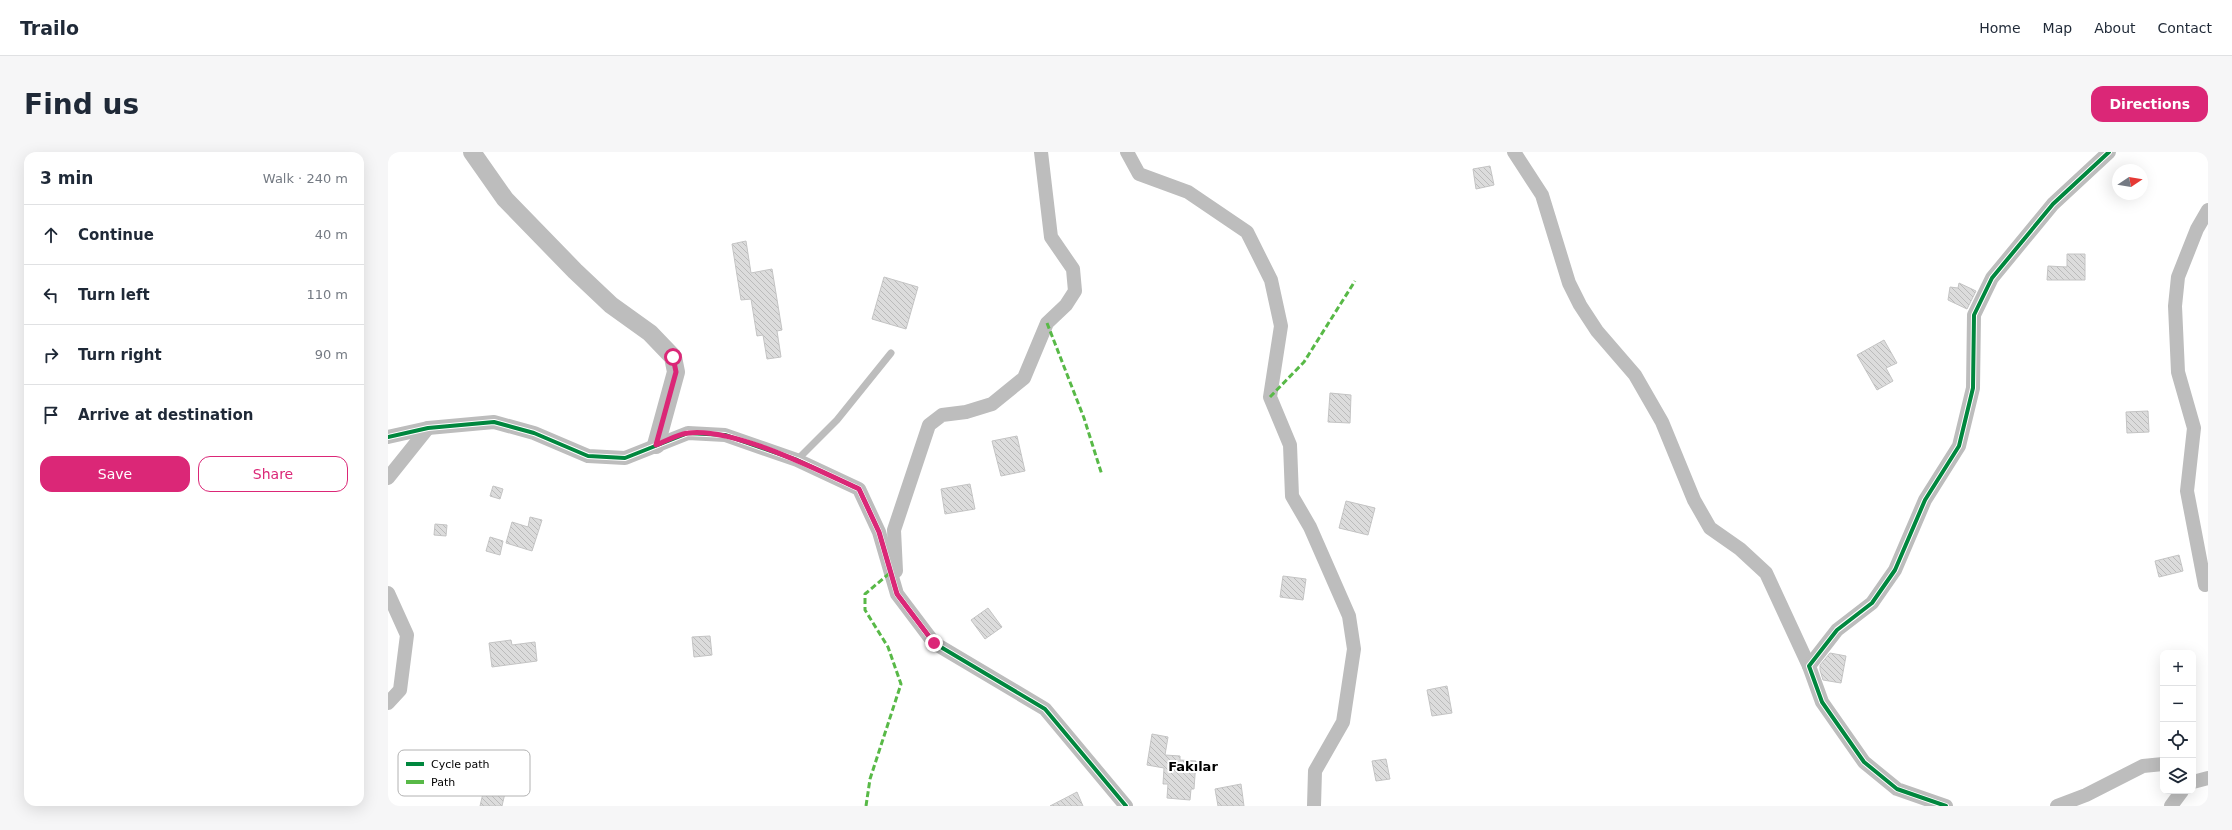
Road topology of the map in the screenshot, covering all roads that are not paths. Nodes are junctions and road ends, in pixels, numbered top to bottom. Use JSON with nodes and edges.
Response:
{"nodes":[{"id":1,"x":472,"y":152,"type":"edge"},
{"id":2,"x":1041,"y":152,"type":"edge"},
{"id":3,"x":1127,"y":152,"type":"edge"},
{"id":4,"x":1514,"y":152,"type":"edge"},
{"id":5,"x":2109,"y":152,"type":"edge"},
{"id":6,"x":2208,"y":210,"type":"edge"},
{"id":7,"x":892,"y":352,"type":"dead end"},
{"id":8,"x":428,"y":428,"type":"junction"},
{"id":9,"x":388,"y":437,"type":"edge"},
{"id":10,"x":656,"y":445,"type":"junction"},
{"id":11,"x":797,"y":460,"type":"junction"},
{"id":12,"x":388,"y":478,"type":"edge"},
{"id":13,"x":2205,"y":585,"type":"dead end"},
{"id":14,"x":388,"y":593,"type":"edge"},
{"id":15,"x":897,"y":594,"type":"junction"},
{"id":16,"x":1809,"y":666,"type":"junction"},
{"id":17,"x":388,"y":703,"type":"edge"},
{"id":18,"x":2160,"y":764,"type":"edge"},
{"id":19,"x":2208,"y":778,"type":"edge"},
{"id":20,"x":2196,"y":781,"type":"edge"},
{"id":21,"x":2180,"y":794,"type":"edge"},
{"id":22,"x":1126,"y":806,"type":"edge"},
{"id":23,"x":1314,"y":806,"type":"edge"},
{"id":24,"x":1946,"y":806,"type":"edge"},
{"id":25,"x":2057,"y":806,"type":"edge"},
{"id":26,"x":2171,"y":806,"type":"edge"}],
"edges":[{"from":1,"to":10,"type":"street"},
{"from":2,"to":15,"type":"street"},
{"from":3,"to":23,"type":"street"},
{"from":4,"to":16,"type":"street"},
{"from":5,"to":16,"type":"street"},
{"from":6,"to":13,"type":"street"},
{"from":7,"to":11,"type":"lane"},
{"from":8,"to":9,"type":"street"},
{"from":8,"to":10,"type":"street"},
{"from":8,"to":12,"type":"street"},
{"from":10,"to":11,"type":"street"},
{"from":11,"to":15,"type":"street"},
{"from":14,"to":17,"type":"street"},
{"from":15,"to":22,"type":"street"},
{"from":16,"to":24,"type":"street"},
{"from":18,"to":25,"type":"street"},
{"from":19,"to":20,"type":"street"},
{"from":21,"to":26,"type":"street"}]}
